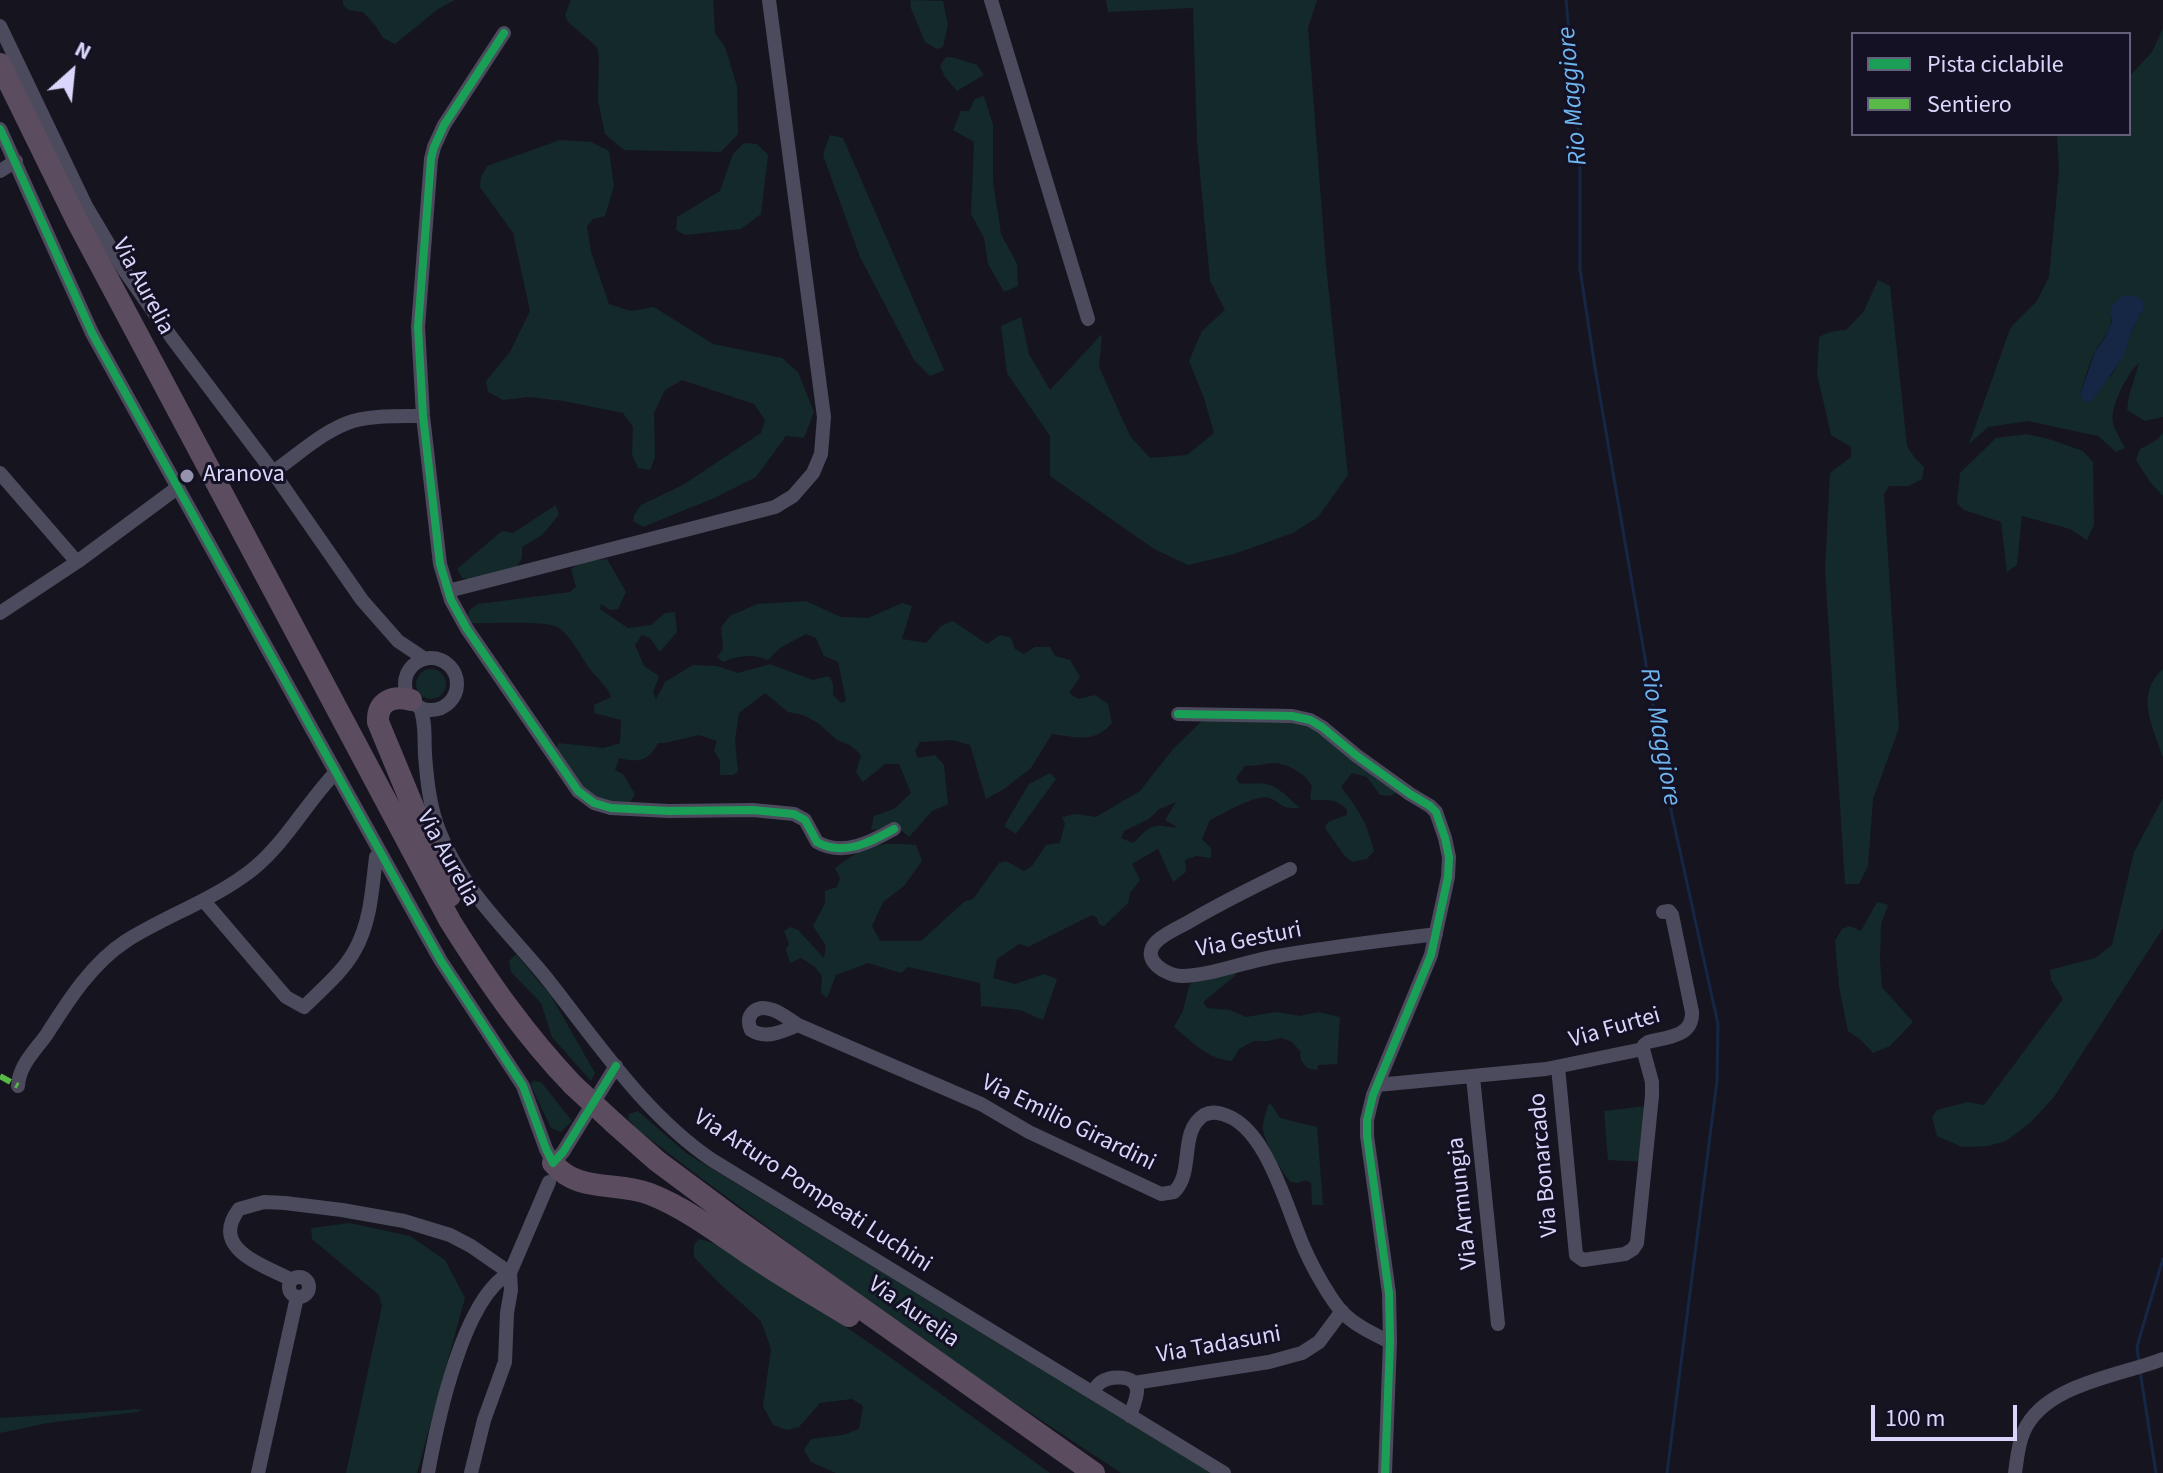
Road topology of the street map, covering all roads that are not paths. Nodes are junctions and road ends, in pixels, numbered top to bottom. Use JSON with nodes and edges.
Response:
{"nodes":[{"id":1,"x":769,"y":0,"type":"edge"},
{"id":2,"x":991,"y":0,"type":"edge"},
{"id":3,"x":0,"y":26,"type":"edge"},
{"id":4,"x":504,"y":33,"type":"dead end"},
{"id":5,"x":0,"y":64,"type":"edge"},
{"id":6,"x":0,"y":95,"type":"edge"},
{"id":7,"x":0,"y":129,"type":"edge"},
{"id":8,"x":16,"y":161,"type":"junction"},
{"id":9,"x":0,"y":171,"type":"edge"},
{"id":10,"x":1088,"y":319,"type":"dead end"},
{"id":11,"x":423,"y":416,"type":"junction"},
{"id":12,"x":273,"y":472,"type":"junction"},
{"id":13,"x":0,"y":473,"type":"edge"},
{"id":14,"x":177,"y":488,"type":"junction"},
{"id":15,"x":77,"y":562,"type":"junction"},
{"id":16,"x":448,"y":591,"type":"junction"},
{"id":17,"x":0,"y":613,"type":"edge"},
{"id":18,"x":386,"y":630,"type":"junction"},
{"id":19,"x":425,"y":659,"type":"junction"},
{"id":20,"x":407,"y":675,"type":"junction"},
{"id":21,"x":416,"y":704,"type":"junction"},
{"id":22,"x":444,"y":706,"type":"junction"},
{"id":23,"x":1178,"y":714,"type":"dead end"},
{"id":24,"x":427,"y":770,"type":"junction"},
{"id":25,"x":336,"y":772,"type":"junction"},
{"id":26,"x":894,"y":829,"type":"dead end"},
{"id":27,"x":381,"y":853,"type":"junction"},
{"id":28,"x":1290,"y":869,"type":"dead end"},
{"id":29,"x":204,"y":901,"type":"junction"},
{"id":30,"x":1663,"y":912,"type":"dead end"},
{"id":31,"x":1436,"y":934,"type":"junction"},
{"id":32,"x":519,"y":1024,"type":"junction"},
{"id":33,"x":798,"y":1025,"type":"dead end"},
{"id":34,"x":1643,"y":1049,"type":"junction"},
{"id":35,"x":616,"y":1066,"type":"junction"},
{"id":36,"x":1558,"y":1067,"type":"junction"},
{"id":37,"x":1473,"y":1077,"type":"junction"},
{"id":38,"x":1377,"y":1085,"type":"junction"},
{"id":39,"x":18,"y":1086,"type":"dead end"},
{"id":40,"x":569,"y":1091,"type":"junction"},
{"id":41,"x":609,"y":1129,"type":"junction"},
{"id":42,"x":551,"y":1173,"type":"junction"},
{"id":43,"x":510,"y":1273,"type":"junction"},
{"id":44,"x":1342,"y":1311,"type":"junction"},
{"id":45,"x":849,"y":1316,"type":"junction"},
{"id":46,"x":1498,"y":1324,"type":"dead end"},
{"id":47,"x":1390,"y":1342,"type":"junction"},
{"id":48,"x":2163,"y":1359,"type":"edge"},
{"id":49,"x":1134,"y":1383,"type":"junction"},
{"id":50,"x":1092,"y":1392,"type":"junction"},
{"id":51,"x":1130,"y":1416,"type":"junction"},
{"id":52,"x":258,"y":1473,"type":"edge"},
{"id":53,"x":428,"y":1473,"type":"edge"},
{"id":54,"x":471,"y":1473,"type":"edge"},
{"id":55,"x":1071,"y":1473,"type":"edge"},
{"id":56,"x":1094,"y":1473,"type":"edge"},
{"id":57,"x":1224,"y":1473,"type":"edge"},
{"id":58,"x":1385,"y":1473,"type":"edge"},
{"id":59,"x":2015,"y":1473,"type":"edge"}],
"edges":[{"from":1,"to":16,"type":"street"},
{"from":2,"to":10,"type":"street"},
{"from":3,"to":12,"type":"street"},
{"from":4,"to":11,"type":"street"},
{"from":5,"to":32,"type":"highway","name":"Via Aurelia"},
{"from":6,"to":40,"type":"highway","name":"Via Aurelia"},
{"from":7,"to":8,"type":"street"},
{"from":8,"to":9,"type":"street"},
{"from":8,"to":14,"type":"street"},
{"from":11,"to":12,"type":"street"},
{"from":11,"to":16,"type":"street"},
{"from":12,"to":18,"type":"street"},
{"from":13,"to":15,"type":"street"},
{"from":14,"to":15,"type":"street"},
{"from":14,"to":25,"type":"street"},
{"from":15,"to":17,"type":"street"},
{"from":16,"to":26,"type":"street"},
{"from":18,"to":19,"type":"street"},
{"from":18,"to":20,"type":"street"},
{"from":19,"to":20,"type":"street"},
{"from":19,"to":22,"type":"street"},
{"from":20,"to":21,"type":"street"},
{"from":21,"to":22,"type":"street"},
{"from":21,"to":24,"type":"street","name":"Via Arturo Pompeati Luchini"},
{"from":21,"to":32,"type":"highway"},
{"from":22,"to":24,"type":"street","name":"Via Arturo Pompeati Luchini"},
{"from":23,"to":31,"type":"street"},
{"from":24,"to":35,"type":"street","name":"Via Arturo Pompeati Luchini"},
{"from":25,"to":27,"type":"street"},
{"from":25,"to":29,"type":"street"},
{"from":27,"to":29,"type":"street"},
{"from":27,"to":42,"type":"street"},
{"from":28,"to":31,"type":"street","name":"Via Gesturi"},
{"from":29,"to":39,"type":"street"},
{"from":30,"to":34,"type":"street","name":"Via Furtei"},
{"from":31,"to":38,"type":"street"},
{"from":32,"to":40,"type":"highway","name":"Via Aurelia"},
{"from":33,"to":44,"type":"street","name":"Via Emilio Girardini"},
{"from":34,"to":36,"type":"street","name":"Via Furtei"},
{"from":34,"to":36,"type":"street","name":"Via Bonarcado"},
{"from":35,"to":42,"type":"street"},
{"from":35,"to":50,"type":"street","name":"Via Arturo Pompeati Luchini"},
{"from":36,"to":37,"type":"street","name":"Via Furtei"},
{"from":37,"to":38,"type":"street","name":"Via Furtei"},
{"from":37,"to":46,"type":"street","name":"Via Armungia"},
{"from":38,"to":47,"type":"street"},
{"from":40,"to":41,"type":"highway","name":"Via Aurelia"},
{"from":41,"to":45,"type":"highway","name":"Via Aurelia"},
{"from":41,"to":56,"type":"highway","name":"Via Aurelia"},
{"from":42,"to":43,"type":"street"},
{"from":42,"to":45,"type":"highway"},
{"from":43,"to":52,"type":"street"},
{"from":43,"to":53,"type":"street"},
{"from":43,"to":54,"type":"street"},
{"from":44,"to":47,"type":"street","name":"Via Emilio Girardini"},
{"from":44,"to":49,"type":"street","name":"Via Tadasuni"},
{"from":45,"to":55,"type":"highway","name":"Via Aurelia"},
{"from":47,"to":58,"type":"street"},
{"from":48,"to":59,"type":"street"},
{"from":49,"to":50,"type":"street","name":"Via Tadasuni"},
{"from":49,"to":51,"type":"street","name":"Via Tadasuni"},
{"from":50,"to":51,"type":"street","name":"Via Arturo Pompeati Luchini"},
{"from":51,"to":57,"type":"street","name":"Via Arturo Pompeati Luchini"}]}
